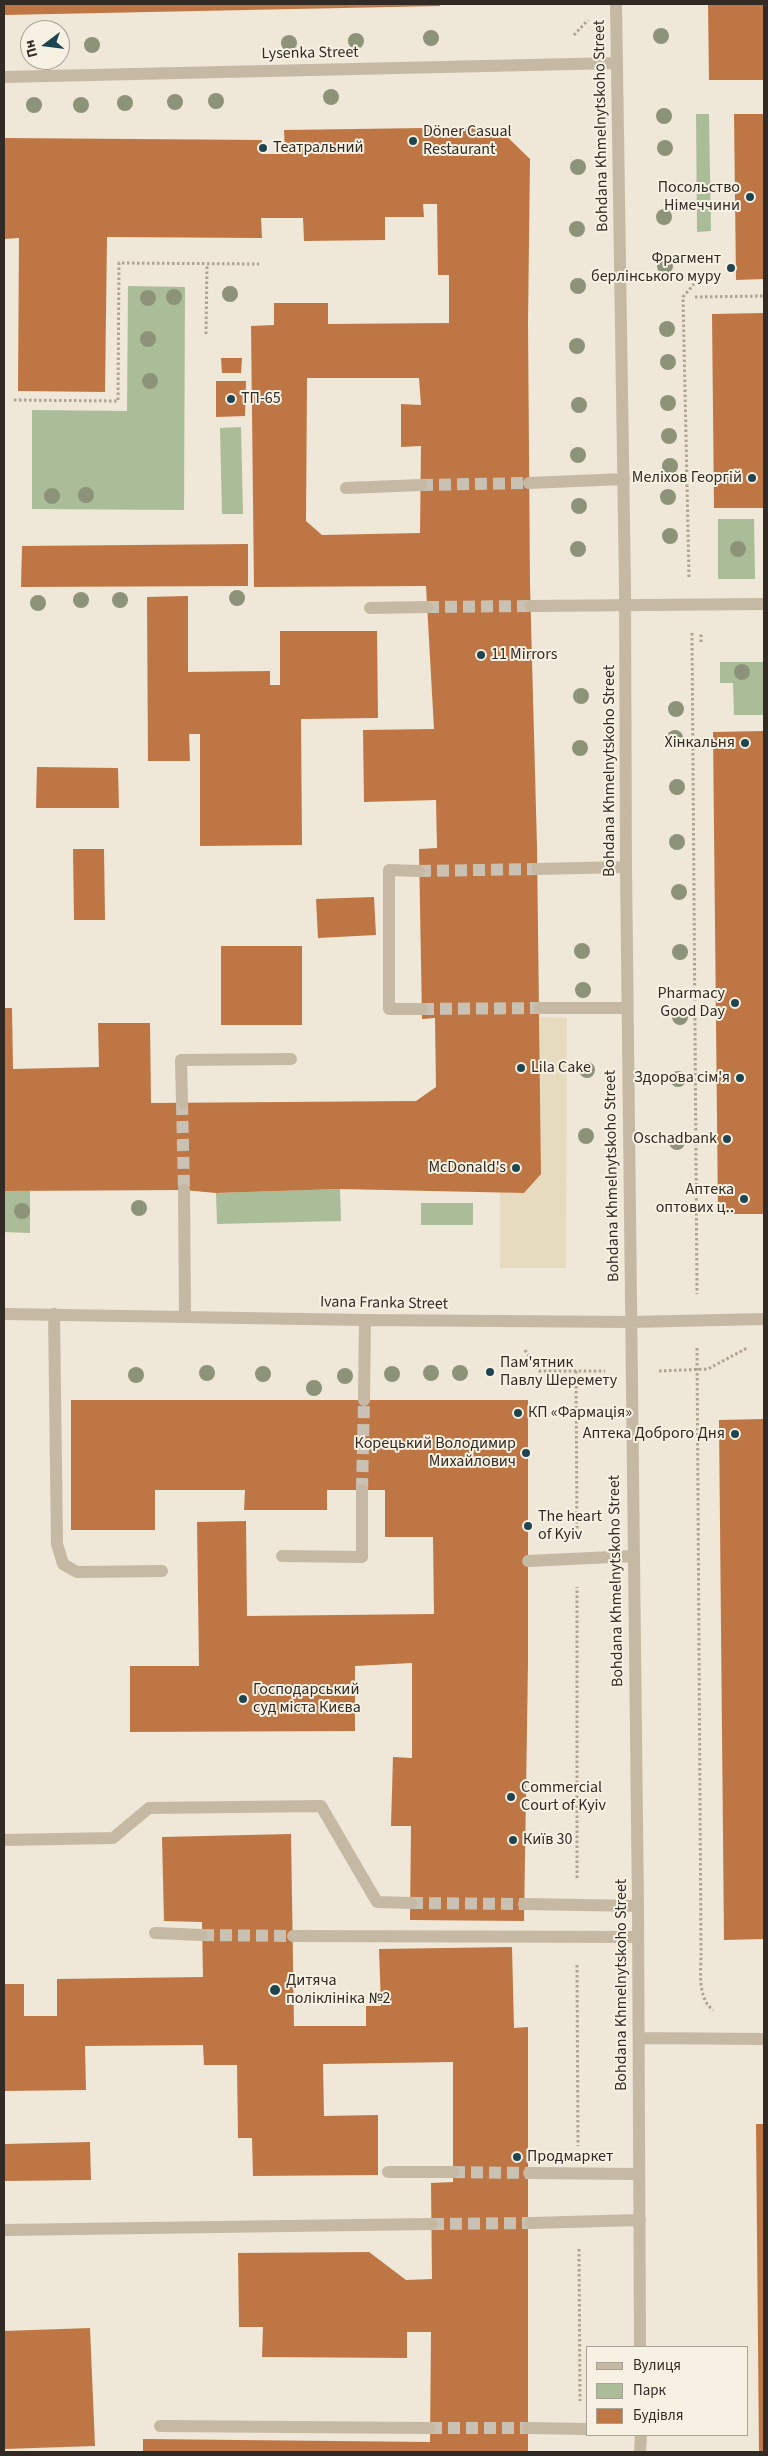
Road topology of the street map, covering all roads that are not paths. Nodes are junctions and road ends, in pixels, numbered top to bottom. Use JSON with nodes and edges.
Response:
{"nodes":[{"id":1,"x":616,"y":4,"type":"edge"},
{"id":2,"x":617,"y":64,"type":"junction"},
{"id":3,"x":4,"y":77,"type":"edge"},
{"id":4,"x":624,"y":479,"type":"junction"},
{"id":5,"x":529,"y":482,"type":"tunnel mouth"},
{"id":6,"x":420,"y":485,"type":"tunnel mouth"},
{"id":7,"x":346,"y":488,"type":"dead end"},
{"id":8,"x":764,"y":604,"type":"edge"},
{"id":9,"x":531,"y":606,"type":"tunnel mouth"},
{"id":10,"x":626,"y":606,"type":"junction"},
{"id":11,"x":427,"y":607,"type":"tunnel mouth"},
{"id":12,"x":370,"y":608,"type":"dead end"},
{"id":13,"x":626,"y":867,"type":"junction"},
{"id":14,"x":538,"y":869,"type":"tunnel mouth"},
{"id":15,"x":419,"y":871,"type":"tunnel mouth"},
{"id":16,"x":540,"y":1008,"type":"tunnel mouth"},
{"id":17,"x":627,"y":1008,"type":"junction"},
{"id":18,"x":422,"y":1009,"type":"tunnel mouth"},
{"id":19,"x":291,"y":1059,"type":"dead end"},
{"id":20,"x":182,"y":1103,"type":"tunnel mouth"},
{"id":21,"x":184,"y":1190,"type":"tunnel mouth"},
{"id":22,"x":4,"y":1314,"type":"edge"},
{"id":23,"x":54,"y":1314,"type":"junction"},
{"id":24,"x":185,"y":1316,"type":"junction"},
{"id":25,"x":764,"y":1319,"type":"edge"},
{"id":26,"x":365,"y":1320,"type":"junction"},
{"id":27,"x":631,"y":1322,"type":"junction"},
{"id":28,"x":364,"y":1400,"type":"tunnel mouth"},
{"id":29,"x":362,"y":1490,"type":"tunnel mouth"},
{"id":30,"x":282,"y":1556,"type":"dead end"},
{"id":31,"x":633,"y":1556,"type":"junction"},
{"id":32,"x":528,"y":1561,"type":"dead end"},
{"id":33,"x":162,"y":1571,"type":"dead end"},
{"id":34,"x":4,"y":1840,"type":"edge"},
{"id":35,"x":410,"y":1903,"type":"tunnel mouth"},
{"id":36,"x":524,"y":1904,"type":"tunnel mouth"},
{"id":37,"x":638,"y":1906,"type":"junction"},
{"id":38,"x":155,"y":1933,"type":"dead end"},
{"id":39,"x":202,"y":1935,"type":"tunnel mouth"},
{"id":40,"x":293,"y":1936,"type":"tunnel mouth"},
{"id":41,"x":638,"y":1937,"type":"junction"},
{"id":42,"x":639,"y":2038,"type":"junction"},
{"id":43,"x":764,"y":2039,"type":"edge"},
{"id":44,"x":388,"y":2172,"type":"dead end"},
{"id":45,"x":453,"y":2172,"type":"tunnel mouth"},
{"id":46,"x":529,"y":2173,"type":"tunnel mouth"},
{"id":47,"x":639,"y":2174,"type":"junction"},
{"id":48,"x":640,"y":2220,"type":"junction"},
{"id":49,"x":530,"y":2222,"type":"tunnel mouth"},
{"id":50,"x":432,"y":2224,"type":"tunnel mouth"},
{"id":51,"x":4,"y":2230,"type":"edge"},
{"id":52,"x":640,"y":2346,"type":"edge"},
{"id":53,"x":160,"y":2426,"type":"dead end"},
{"id":54,"x":430,"y":2428,"type":"tunnel mouth"},
{"id":55,"x":528,"y":2428,"type":"tunnel mouth"},
{"id":56,"x":586,"y":2429,"type":"edge"},
{"id":57,"x":641,"y":2436,"type":"edge"},
{"id":58,"x":640,"y":2452,"type":"edge"}],
"edges":[{"from":1,"to":2,"type":"street","name":"Bohdana Khmelnytskoho Street"},
{"from":2,"to":3,"type":"street","name":"Lysenka Street"},
{"from":2,"to":4,"type":"street","name":"Bohdana Khmelnytskoho Street"},
{"from":4,"to":5,"type":"street"},
{"from":4,"to":10,"type":"street","name":"Bohdana Khmelnytskoho Street"},
{"from":6,"to":7,"type":"street"},
{"from":8,"to":10,"type":"street"},
{"from":9,"to":10,"type":"street"},
{"from":10,"to":13,"type":"street","name":"Bohdana Khmelnytskoho Street"},
{"from":11,"to":12,"type":"street"},
{"from":13,"to":14,"type":"street"},
{"from":13,"to":17,"type":"street","name":"Bohdana Khmelnytskoho Street"},
{"from":15,"to":18,"type":"street"},
{"from":16,"to":17,"type":"street"},
{"from":17,"to":27,"type":"street","name":"Bohdana Khmelnytskoho Street"},
{"from":19,"to":20,"type":"street"},
{"from":21,"to":24,"type":"street"},
{"from":22,"to":23,"type":"street","name":"Ivana Franka Street"},
{"from":23,"to":24,"type":"street","name":"Ivana Franka Street"},
{"from":23,"to":33,"type":"street"},
{"from":24,"to":26,"type":"street","name":"Ivana Franka Street"},
{"from":25,"to":27,"type":"street","name":"Ivana Franka Street"},
{"from":26,"to":27,"type":"street","name":"Ivana Franka Street"},
{"from":26,"to":28,"type":"street"},
{"from":27,"to":31,"type":"street","name":"Bohdana Khmelnytskoho Street"},
{"from":29,"to":30,"type":"street"},
{"from":31,"to":32,"type":"street"},
{"from":31,"to":37,"type":"street","name":"Bohdana Khmelnytskoho Street"},
{"from":34,"to":35,"type":"street"},
{"from":36,"to":37,"type":"street"},
{"from":37,"to":41,"type":"street","name":"Bohdana Khmelnytskoho Street"},
{"from":38,"to":39,"type":"street"},
{"from":40,"to":41,"type":"street"},
{"from":41,"to":42,"type":"street","name":"Bohdana Khmelnytskoho Street"},
{"from":42,"to":43,"type":"street"},
{"from":42,"to":47,"type":"street","name":"Bohdana Khmelnytskoho Street"},
{"from":44,"to":45,"type":"street"},
{"from":46,"to":47,"type":"street"},
{"from":47,"to":48,"type":"street","name":"Bohdana Khmelnytskoho Street"},
{"from":48,"to":49,"type":"street"},
{"from":48,"to":52,"type":"street","name":"Bohdana Khmelnytskoho Street"},
{"from":50,"to":51,"type":"street"},
{"from":53,"to":54,"type":"street"},
{"from":55,"to":56,"type":"street"},
{"from":57,"to":58,"type":"street"}]}
